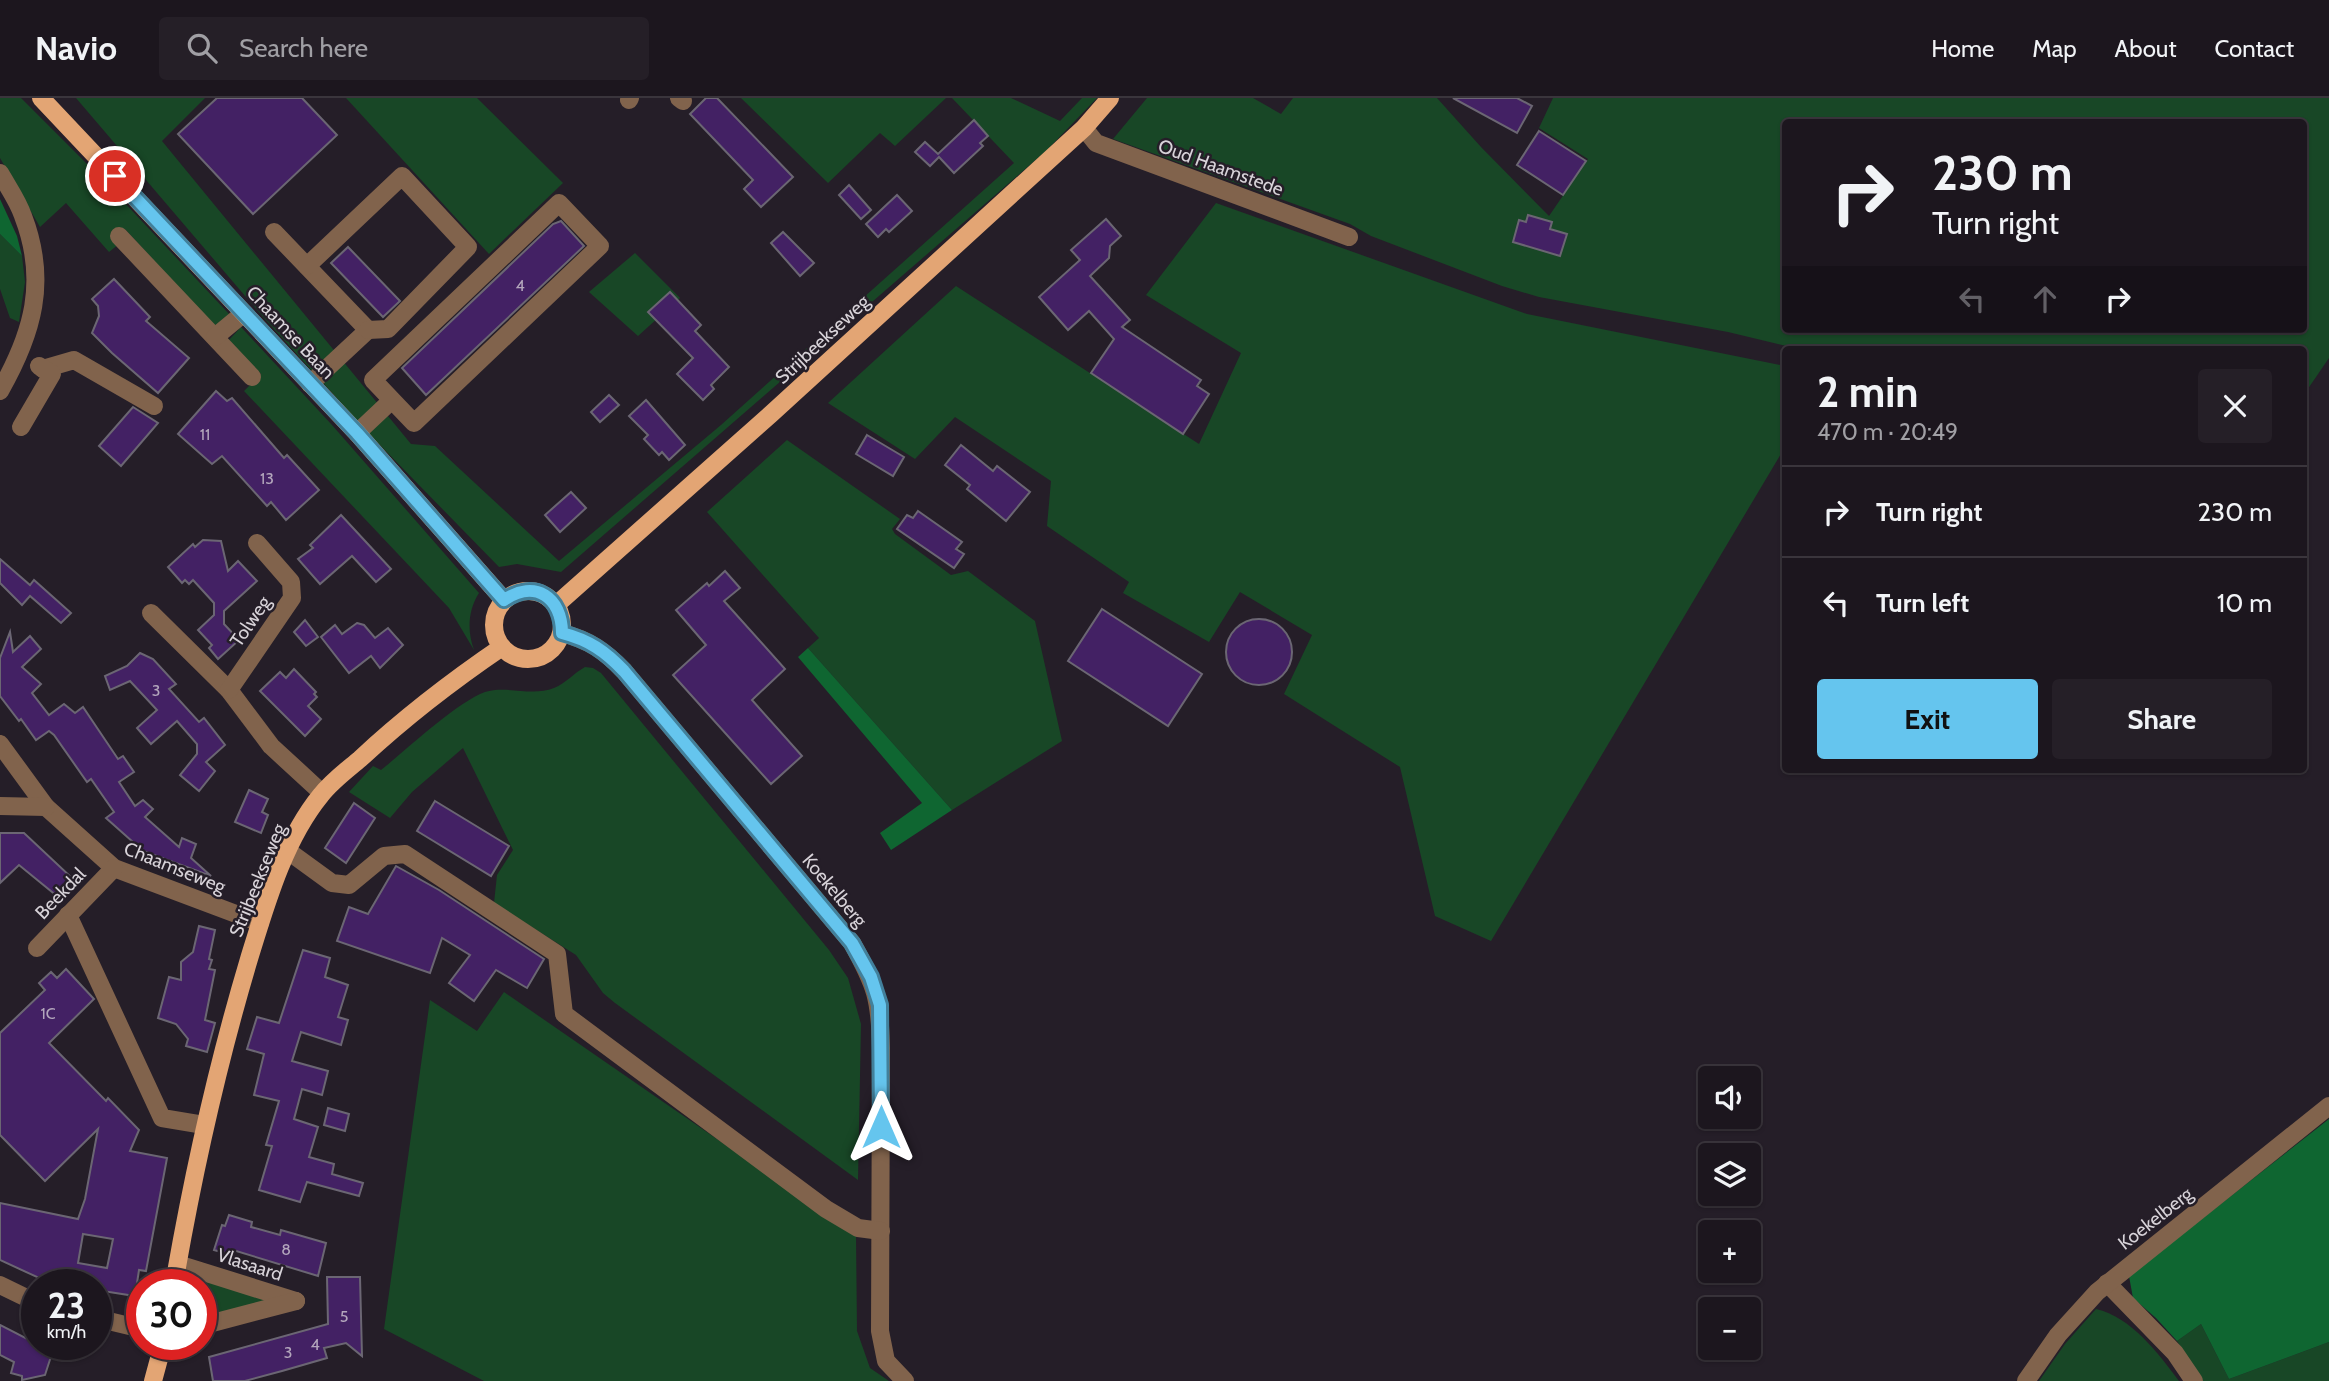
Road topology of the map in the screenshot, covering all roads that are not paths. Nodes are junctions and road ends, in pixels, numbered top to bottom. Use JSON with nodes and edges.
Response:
{"nodes":[{"id":1,"x":41,"y":98,"type":"edge"},
{"id":2,"x":1110,"y":98,"type":"edge"},
{"id":3,"x":1084,"y":128,"type":"junction"},
{"id":4,"x":0,"y":173,"type":"edge"},
{"id":5,"x":274,"y":232,"type":"dead end"},
{"id":6,"x":119,"y":236,"type":"dead end"},
{"id":7,"x":1349,"y":237,"type":"dead end"},
{"id":8,"x":307,"y":266,"type":"junction"},
{"id":9,"x":244,"y":313,"type":"junction"},
{"id":10,"x":368,"y":330,"type":"junction"},
{"id":11,"x":215,"y":337,"type":"junction"},
{"id":12,"x":20,"y":355,"type":"junction"},
{"id":13,"x":43,"y":369,"type":"junction"},
{"id":14,"x":252,"y":377,"type":"dead end"},
{"id":15,"x":310,"y":384,"type":"junction"},
{"id":16,"x":0,"y":391,"type":"edge"},
{"id":17,"x":392,"y":400,"type":"junction"},
{"id":18,"x":154,"y":406,"type":"dead end"},
{"id":19,"x":21,"y":427,"type":"dead end"},
{"id":20,"x":357,"y":433,"type":"junction"},
{"id":21,"x":257,"y":543,"type":"dead end"},
{"id":22,"x":504,"y":600,"type":"junction"},
{"id":23,"x":556,"y":605,"type":"junction"},
{"id":24,"x":152,"y":613,"type":"dead end"},
{"id":25,"x":562,"y":633,"type":"junction"},
{"id":26,"x":502,"y":647,"type":"junction"},
{"id":27,"x":229,"y":690,"type":"junction"},
{"id":28,"x":0,"y":744,"type":"edge"},
{"id":29,"x":322,"y":793,"type":"junction"},
{"id":30,"x":0,"y":806,"type":"edge"},
{"id":31,"x":46,"y":807,"type":"junction"},
{"id":32,"x":288,"y":851,"type":"junction"},
{"id":33,"x":114,"y":868,"type":"junction"},
{"id":34,"x":68,"y":915,"type":"junction"},
{"id":35,"x":260,"y":923,"type":"junction"},
{"id":36,"x":37,"y":948,"type":"dead end"},
{"id":37,"x":2329,"y":1106,"type":"edge"},
{"id":38,"x":204,"y":1125,"type":"junction"},
{"id":39,"x":881,"y":1231,"type":"junction"},
{"id":40,"x":178,"y":1264,"type":"junction"},
{"id":41,"x":177,"y":1269,"type":"edge"},
{"id":42,"x":194,"y":1269,"type":"edge"},
{"id":43,"x":217,"y":1276,"type":"edge"},
{"id":44,"x":2107,"y":1283,"type":"junction"},
{"id":45,"x":0,"y":1285,"type":"edge"},
{"id":46,"x":21,"y":1295,"type":"edge"},
{"id":47,"x":217,"y":1322,"type":"edge"},
{"id":48,"x":159,"y":1360,"type":"edge"},
{"id":49,"x":153,"y":1381,"type":"edge"},
{"id":50,"x":905,"y":1381,"type":"edge"},
{"id":51,"x":2026,"y":1381,"type":"edge"},
{"id":52,"x":2194,"y":1381,"type":"edge"}],
"edges":[{"from":1,"to":9,"type":"main road","name":"Chaamse Baan"},
{"from":2,"to":3,"type":"main road","name":"Strijbeekseweg"},
{"from":3,"to":7,"type":"street","name":"Oud Haamstede"},
{"from":3,"to":23,"type":"main road","name":"Strijbeekseweg"},
{"from":4,"to":12,"type":"street"},
{"from":5,"to":8,"type":"street"},
{"from":6,"to":11,"type":"street"},
{"from":8,"to":10,"type":"street"},
{"from":8,"to":10,"type":"street"},
{"from":9,"to":11,"type":"street"},
{"from":9,"to":15,"type":"main road","name":"Chaamse Baan"},
{"from":10,"to":15,"type":"street"},
{"from":11,"to":14,"type":"street"},
{"from":12,"to":13,"type":"street"},
{"from":12,"to":16,"type":"street"},
{"from":13,"to":18,"type":"street"},
{"from":13,"to":19,"type":"street"},
{"from":15,"to":20,"type":"main road","name":"Chaamse Baan"},
{"from":17,"to":17,"type":"street"},
{"from":17,"to":20,"type":"street"},
{"from":20,"to":22,"type":"main road","name":"Chaamse Baan"},
{"from":21,"to":27,"type":"street","name":"Tolweg"},
{"from":22,"to":23,"type":"main road"},
{"from":22,"to":26,"type":"main road"},
{"from":23,"to":25,"type":"main road"},
{"from":24,"to":27,"type":"street"},
{"from":25,"to":26,"type":"main road"},
{"from":25,"to":39,"type":"street","name":"Koekelberg"},
{"from":26,"to":29,"type":"main road","name":"Strijbeekseweg"},
{"from":27,"to":29,"type":"street"},
{"from":28,"to":31,"type":"street","name":"Chaamseweg"},
{"from":29,"to":32,"type":"main road","name":"Strijbeekseweg"},
{"from":30,"to":31,"type":"street"},
{"from":31,"to":33,"type":"street","name":"Chaamseweg"},
{"from":32,"to":35,"type":"main road","name":"Strijbeekseweg"},
{"from":32,"to":39,"type":"street"},
{"from":33,"to":34,"type":"street","name":"Beekdal"},
{"from":33,"to":35,"type":"street","name":"Chaamseweg"},
{"from":34,"to":36,"type":"street","name":"Beekdal"},
{"from":34,"to":38,"type":"street"},
{"from":35,"to":38,"type":"main road","name":"Strijbeekseweg"},
{"from":37,"to":44,"type":"street","name":"Koekelberg"},
{"from":38,"to":40,"type":"main road","name":"Strijbeekseweg"},
{"from":39,"to":50,"type":"street","name":"Koekelberg"},
{"from":40,"to":41,"type":"main road","name":"Strijbeekseweg"},
{"from":40,"to":42,"type":"street","name":"Vlasaard"},
{"from":43,"to":47,"type":"street","name":"Vlasaard"},
{"from":44,"to":51,"type":"street","name":"Koekelberg"},
{"from":44,"to":52,"type":"street"},
{"from":45,"to":46,"type":"street"},
{"from":48,"to":49,"type":"main road"}]}
